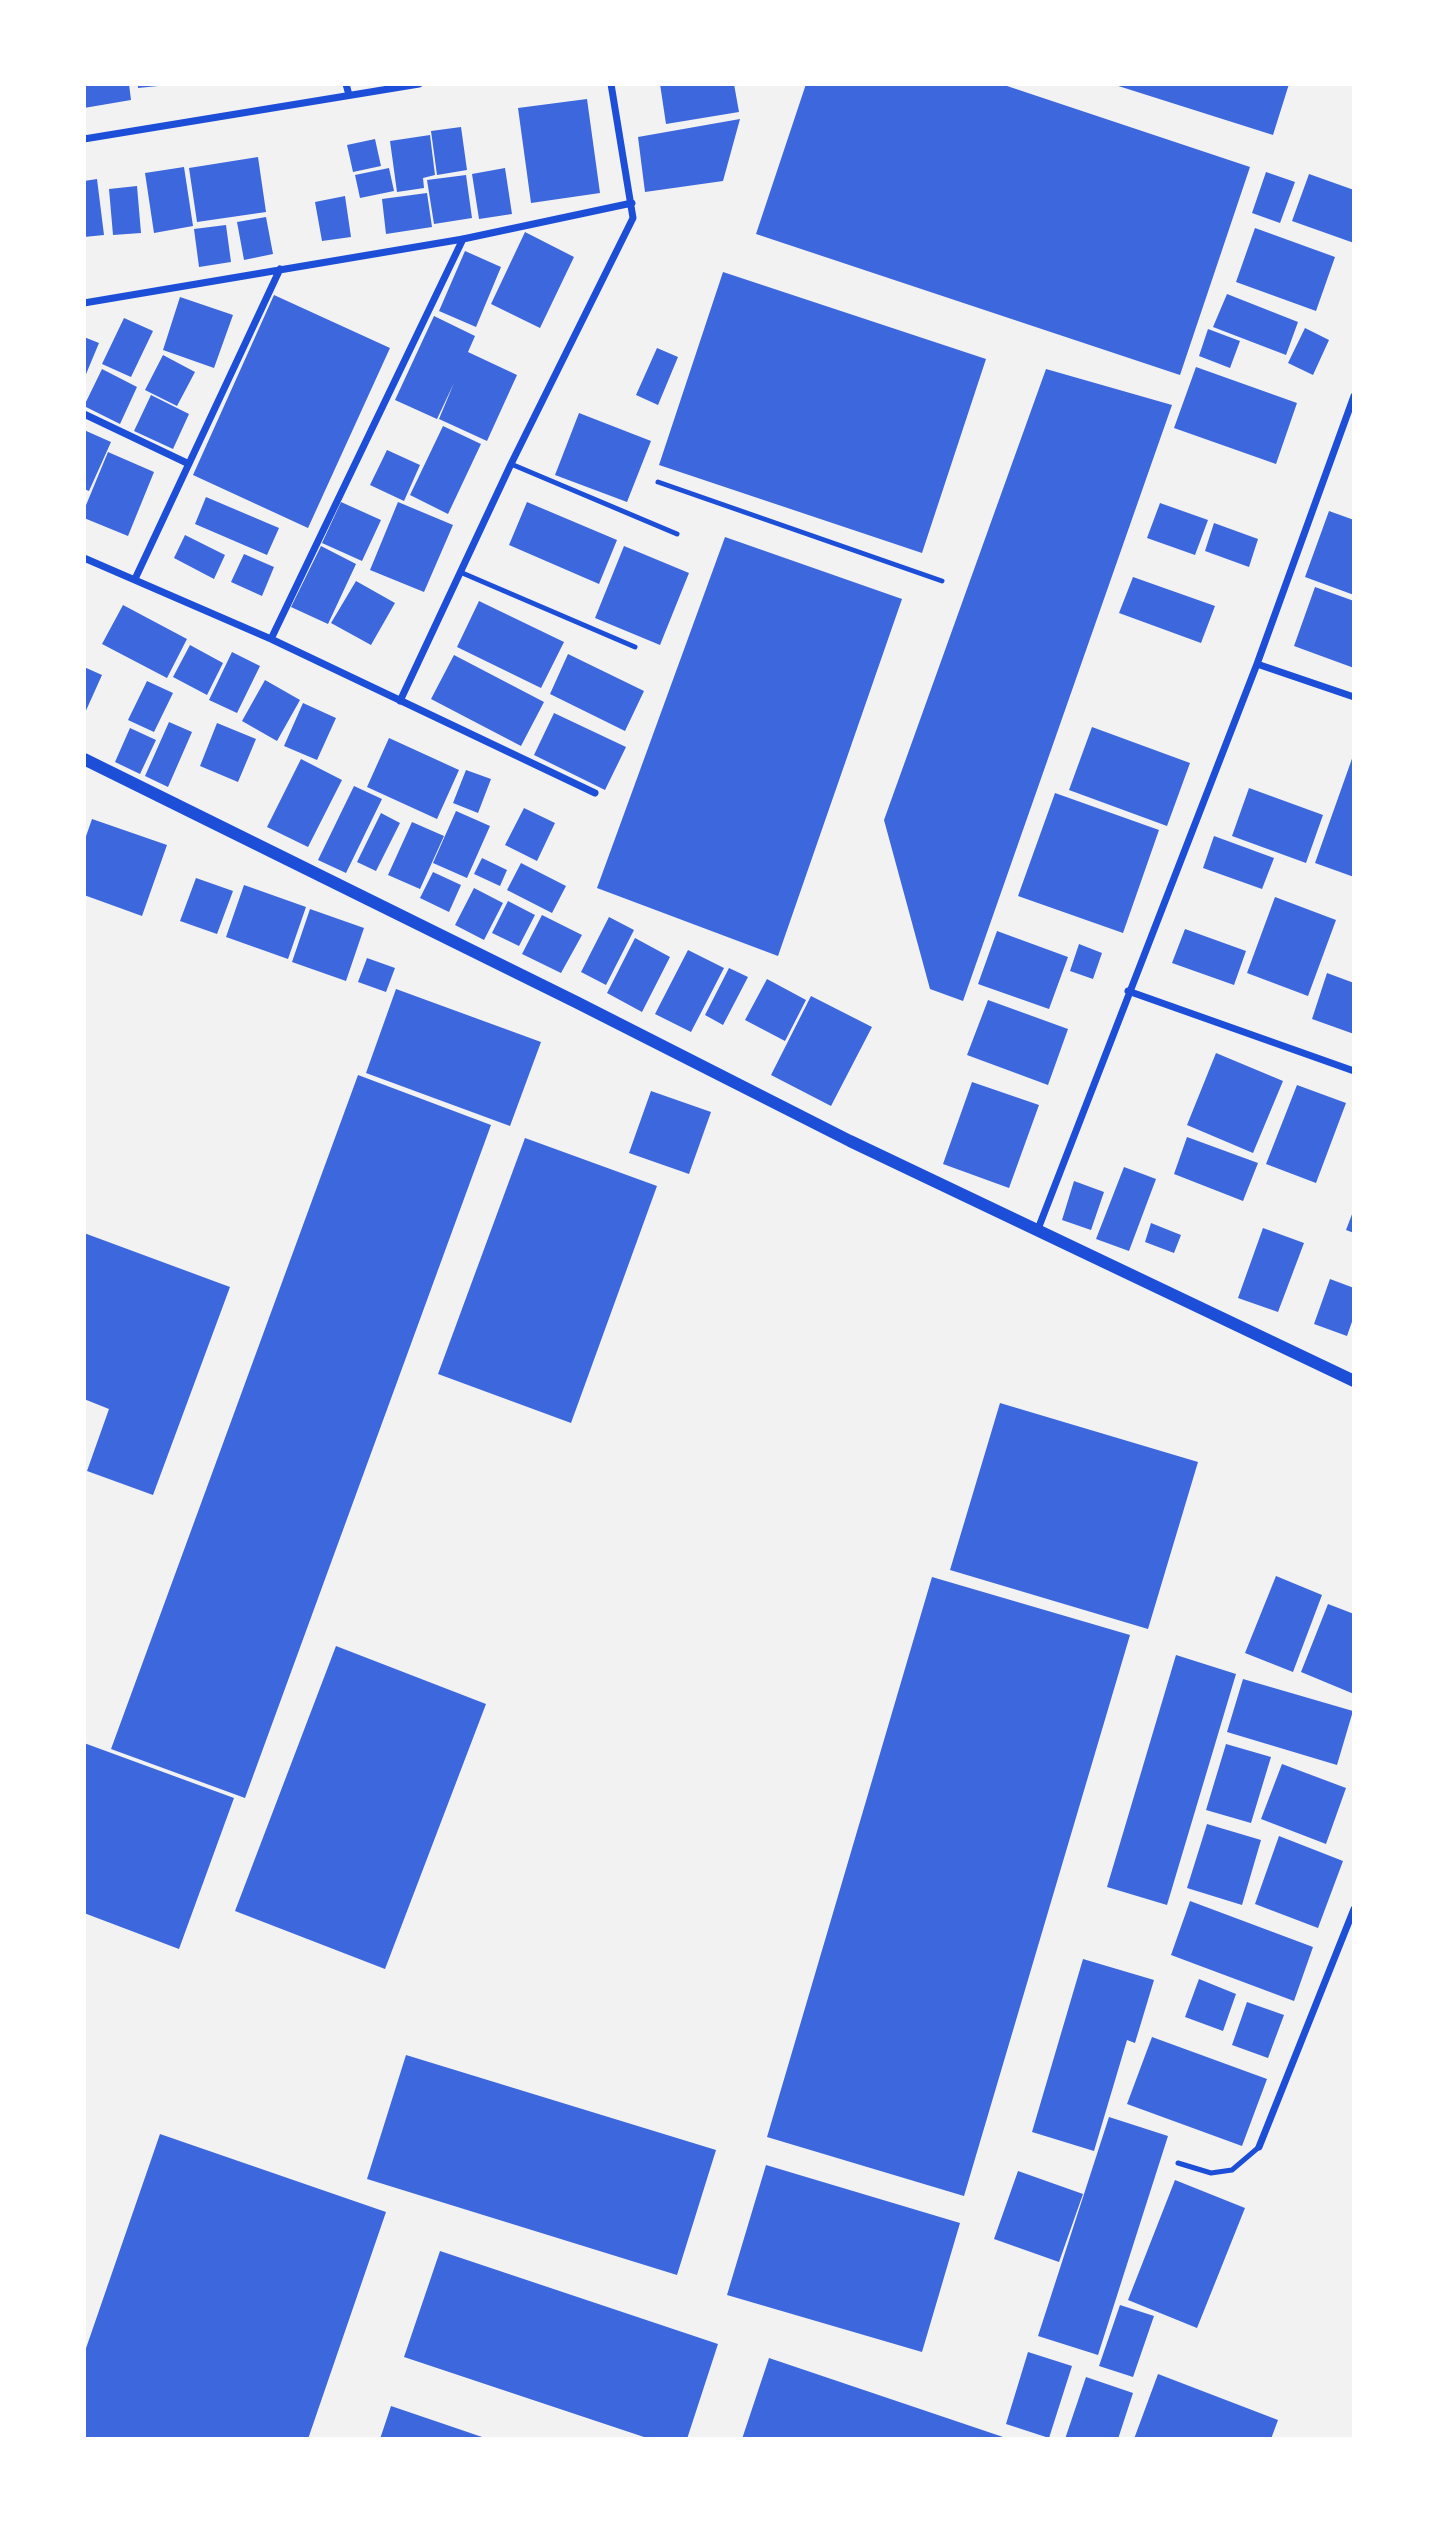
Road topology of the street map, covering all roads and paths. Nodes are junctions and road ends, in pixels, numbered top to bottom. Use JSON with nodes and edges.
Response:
{"nodes":[{"id":1,"x":346,"y":84,"type":"edge"},
{"id":2,"x":419,"y":84,"type":"edge"},
{"id":3,"x":611,"y":84,"type":"edge"},
{"id":4,"x":349,"y":95,"type":"junction"},
{"id":5,"x":84,"y":139,"type":"edge"},
{"id":6,"x":632,"y":203,"type":"junction"},
{"id":7,"x":463,"y":239,"type":"junction"},
{"id":8,"x":280,"y":269,"type":"junction"},
{"id":9,"x":84,"y":303,"type":"edge"},
{"id":10,"x":1354,"y":396,"type":"edge"},
{"id":11,"x":84,"y":414,"type":"edge"},
{"id":12,"x":190,"y":464,"type":"junction"},
{"id":13,"x":511,"y":464,"type":"junction"},
{"id":14,"x":657,"y":482,"type":"dead end"},
{"id":15,"x":677,"y":534,"type":"dead end"},
{"id":16,"x":84,"y":558,"type":"edge"},
{"id":17,"x":460,"y":572,"type":"junction"},
{"id":18,"x":135,"y":579,"type":"junction"},
{"id":19,"x":942,"y":582,"type":"dead end"},
{"id":20,"x":271,"y":639,"type":"junction"},
{"id":21,"x":635,"y":648,"type":"dead end"},
{"id":22,"x":1257,"y":664,"type":"junction"},
{"id":23,"x":1354,"y":697,"type":"edge"},
{"id":24,"x":400,"y":701,"type":"junction"},
{"id":25,"x":84,"y":759,"type":"edge"},
{"id":26,"x":595,"y":793,"type":"dead end"},
{"id":27,"x":1128,"y":991,"type":"junction"},
{"id":28,"x":1354,"y":1071,"type":"edge"},
{"id":29,"x":1038,"y":1229,"type":"junction"},
{"id":30,"x":1354,"y":1381,"type":"edge"},
{"id":31,"x":1354,"y":1909,"type":"edge"},
{"id":32,"x":1259,"y":2147,"type":"joint"},
{"id":33,"x":1178,"y":2163,"type":"dead end"}],
"edges":[{"from":1,"to":4,"type":"street"},
{"from":2,"to":4,"type":"street"},
{"from":3,"to":6,"type":"street"},
{"from":4,"to":5,"type":"street"},
{"from":6,"to":7,"type":"street"},
{"from":6,"to":13,"type":"street"},
{"from":7,"to":8,"type":"street"},
{"from":7,"to":20,"type":"street"},
{"from":8,"to":9,"type":"street"},
{"from":8,"to":12,"type":"street"},
{"from":10,"to":22,"type":"street"},
{"from":11,"to":12,"type":"street"},
{"from":12,"to":18,"type":"street"},
{"from":13,"to":15,"type":"lane"},
{"from":13,"to":17,"type":"street"},
{"from":14,"to":19,"type":"lane"},
{"from":16,"to":18,"type":"street"},
{"from":17,"to":21,"type":"lane"},
{"from":17,"to":24,"type":"street"},
{"from":18,"to":20,"type":"street"},
{"from":20,"to":24,"type":"street"},
{"from":22,"to":23,"type":"street"},
{"from":22,"to":27,"type":"street"},
{"from":24,"to":26,"type":"street"},
{"from":25,"to":29,"type":"street"},
{"from":27,"to":28,"type":"street"},
{"from":27,"to":29,"type":"street"},
{"from":29,"to":30,"type":"street"},
{"from":31,"to":32,"type":"street"},
{"from":32,"to":33,"type":"lane"}]}
